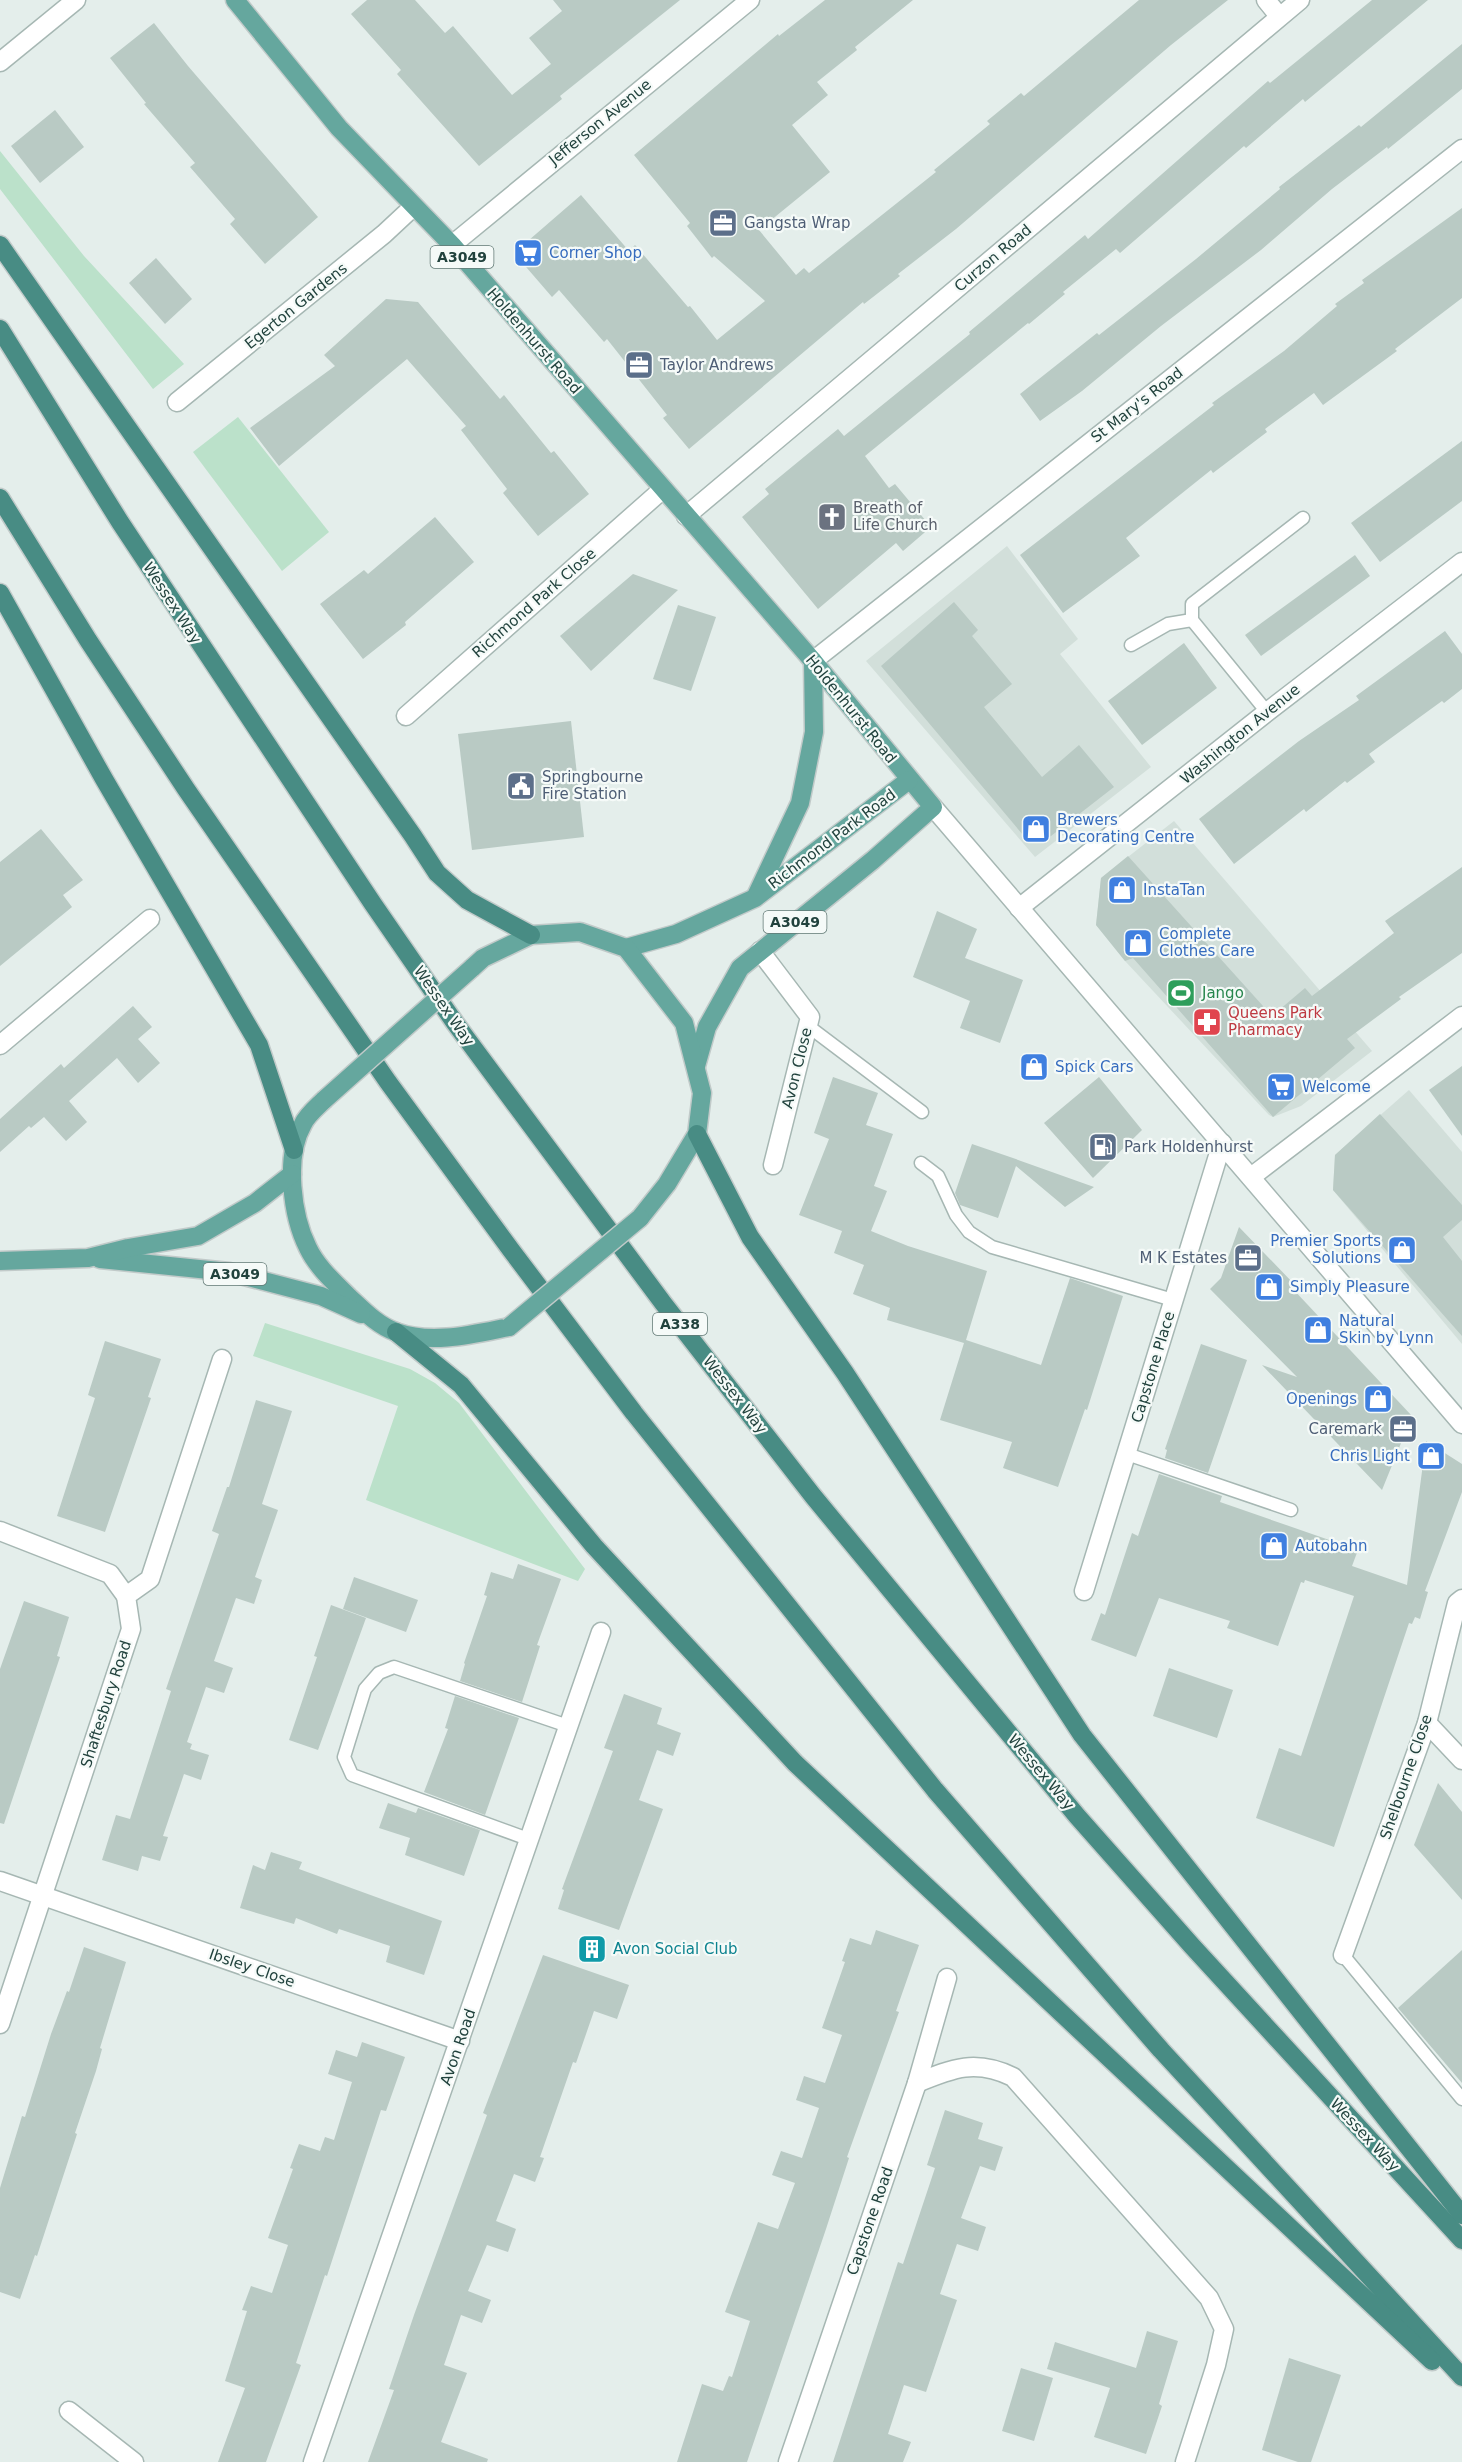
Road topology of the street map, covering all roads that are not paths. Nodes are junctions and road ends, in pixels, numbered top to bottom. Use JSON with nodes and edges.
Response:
{"nodes":[{"id":1,"x":76,"y":0,"type":"edge"},
{"id":2,"x":235,"y":0,"type":"edge"},
{"id":3,"x":750,"y":0,"type":"edge"},
{"id":4,"x":1266,"y":0,"type":"edge"},
{"id":5,"x":1300,"y":0,"type":"edge"},
{"id":6,"x":1279,"y":16,"type":"junction"},
{"id":7,"x":0,"y":62,"type":"edge"},
{"id":8,"x":1462,"y":149,"type":"edge"},
{"id":9,"x":413,"y":207,"type":"junction"},
{"id":10,"x":0,"y":245,"type":"edge"},
{"id":11,"x":452,"y":245,"type":"junction"},
{"id":12,"x":0,"y":329,"type":"edge"},
{"id":13,"x":177,"y":402,"type":"dead end"},
{"id":14,"x":663,"y":489,"type":"junction"},
{"id":15,"x":0,"y":498,"type":"edge"},
{"id":16,"x":686,"y":516,"type":"junction"},
{"id":17,"x":1304,"y":518,"type":"dead end"},
{"id":18,"x":1462,"y":562,"type":"edge"},
{"id":19,"x":0,"y":593,"type":"edge"},
{"id":20,"x":1192,"y":620,"type":"junction"},
{"id":21,"x":1131,"y":645,"type":"dead end"},
{"id":22,"x":813,"y":662,"type":"junction"},
{"id":23,"x":1267,"y":712,"type":"junction"},
{"id":24,"x":406,"y":716,"type":"dead end"},
{"id":25,"x":909,"y":780,"type":"junction"},
{"id":26,"x":933,"y":807,"type":"junction"},
{"id":27,"x":755,"y":898,"type":"junction"},
{"id":28,"x":1019,"y":908,"type":"junction"},
{"id":29,"x":150,"y":919,"type":"dead end"},
{"id":30,"x":531,"y":935,"type":"junction"},
{"id":31,"x":626,"y":948,"type":"junction"},
{"id":32,"x":760,"y":951,"type":"junction"},
{"id":33,"x":1462,"y":1016,"type":"edge"},
{"id":34,"x":808,"y":1026,"type":"junction"},
{"id":35,"x":0,"y":1045,"type":"edge"},
{"id":36,"x":696,"y":1066,"type":"junction"},
{"id":37,"x":922,"y":1112,"type":"dead end"},
{"id":38,"x":697,"y":1134,"type":"junction"},
{"id":39,"x":1222,"y":1143,"type":"junction"},
{"id":40,"x":294,"y":1150,"type":"junction"},
{"id":41,"x":921,"y":1163,"type":"dead end"},
{"id":42,"x":773,"y":1165,"type":"dead end"},
{"id":43,"x":292,"y":1174,"type":"junction"},
{"id":44,"x":1251,"y":1177,"type":"junction"},
{"id":45,"x":88,"y":1258,"type":"junction"},
{"id":46,"x":0,"y":1262,"type":"edge"},
{"id":47,"x":1173,"y":1300,"type":"junction"},
{"id":48,"x":374,"y":1320,"type":"junction"},
{"id":49,"x":396,"y":1332,"type":"junction"},
{"id":50,"x":222,"y":1359,"type":"dead end"},
{"id":51,"x":1462,"y":1424,"type":"edge"},
{"id":52,"x":1127,"y":1454,"type":"junction"},
{"id":53,"x":1291,"y":1510,"type":"dead end"},
{"id":54,"x":0,"y":1531,"type":"edge"},
{"id":55,"x":1084,"y":1591,"type":"dead end"},
{"id":56,"x":126,"y":1596,"type":"junction"},
{"id":57,"x":1462,"y":1599,"type":"edge"},
{"id":58,"x":601,"y":1632,"type":"dead end"},
{"id":59,"x":1427,"y":1723,"type":"junction"},
{"id":60,"x":568,"y":1726,"type":"junction"},
{"id":61,"x":1462,"y":1760,"type":"edge"},
{"id":62,"x":528,"y":1839,"type":"junction"},
{"id":63,"x":0,"y":1881,"type":"edge"},
{"id":64,"x":43,"y":1896,"type":"junction"},
{"id":65,"x":1342,"y":1955,"type":"joint"},
{"id":66,"x":947,"y":1978,"type":"dead end"},
{"id":67,"x":0,"y":2024,"type":"edge"},
{"id":68,"x":460,"y":2041,"type":"junction"},
{"id":69,"x":917,"y":2083,"type":"junction"},
{"id":70,"x":1462,"y":2099,"type":"edge"},
{"id":71,"x":1462,"y":2215,"type":"edge"},
{"id":72,"x":1462,"y":2240,"type":"edge"},
{"id":73,"x":1462,"y":2377,"type":"edge"},
{"id":74,"x":1462,"y":2389,"type":"edge"},
{"id":75,"x":69,"y":2411,"type":"dead end"},
{"id":76,"x":791,"y":2461,"type":"edge"},
{"id":77,"x":134,"y":2462,"type":"edge"},
{"id":78,"x":313,"y":2462,"type":"edge"},
{"id":79,"x":1185,"y":2462,"type":"edge"}],
"edges":[{"from":1,"to":7,"type":"street"},
{"from":2,"to":9,"type":"main road","name":"Holdenhurst Road","number":"A3049"},
{"from":3,"to":11,"type":"street","name":"Jefferson Avenue"},
{"from":4,"to":6,"type":"street"},
{"from":5,"to":6,"type":"street","name":"Curzon Road"},
{"from":6,"to":16,"type":"street","name":"Curzon Road"},
{"from":8,"to":22,"type":"street","name":"St Mary's Road"},
{"from":9,"to":11,"type":"main road","name":"Holdenhurst Road","number":"A3049"},
{"from":9,"to":13,"type":"street","name":"Egerton Gardens"},
{"from":10,"to":30,"type":"highway"},
{"from":11,"to":14,"type":"main road","name":"Holdenhurst Road","number":"A3049"},
{"from":12,"to":72,"type":"highway","name":"Wessex Way","number":"A338"},
{"from":14,"to":16,"type":"main road","name":"Holdenhurst Road","number":"A3049"},
{"from":14,"to":24,"type":"street","name":"Richmond Park Close"},
{"from":15,"to":73,"type":"highway"},
{"from":16,"to":22,"type":"main road","name":"Holdenhurst Road","number":"A3049"},
{"from":17,"to":20,"type":"lane"},
{"from":18,"to":23,"type":"street","name":"Washington Avenue"},
{"from":19,"to":40,"type":"highway"},
{"from":20,"to":21,"type":"lane"},
{"from":20,"to":23,"type":"lane"},
{"from":22,"to":25,"type":"main road","name":"Holdenhurst Road","number":"A3049"},
{"from":22,"to":27,"type":"main road","number":"A3049"},
{"from":23,"to":28,"type":"street","name":"Washington Avenue"},
{"from":25,"to":26,"type":"main road","name":"Holdenhurst Road","number":"A3049"},
{"from":25,"to":27,"type":"main road","name":"Richmond Park Road"},
{"from":26,"to":28,"type":"street","name":"Holdenhurst Road"},
{"from":26,"to":32,"type":"main road","number":"A3049"},
{"from":27,"to":31,"type":"main road","number":"A3049"},
{"from":28,"to":39,"type":"street","name":"Holdenhurst Road"},
{"from":29,"to":35,"type":"street"},
{"from":30,"to":31,"type":"main road","number":"A3049"},
{"from":30,"to":40,"type":"main road","number":"A3049","bridge":true},
{"from":31,"to":36,"type":"main road","number":"A3049"},
{"from":32,"to":34,"type":"street","name":"Avon Close"},
{"from":32,"to":36,"type":"main road","number":"A3049"},
{"from":33,"to":44,"type":"street"},
{"from":34,"to":37,"type":"lane"},
{"from":34,"to":42,"type":"street","name":"Avon Close"},
{"from":36,"to":38,"type":"main road","number":"A3049"},
{"from":38,"to":49,"type":"main road","number":"A3049","bridge":true},
{"from":38,"to":71,"type":"highway"},
{"from":39,"to":44,"type":"street","name":"Holdenhurst Road"},
{"from":39,"to":47,"type":"street","name":"Capstone Place"},
{"from":40,"to":43,"type":"main road","number":"A3049"},
{"from":41,"to":47,"type":"lane"},
{"from":43,"to":45,"type":"main road","number":"A3049"},
{"from":43,"to":48,"type":"main road","number":"A3049"},
{"from":44,"to":51,"type":"street","name":"Holdenhurst Road"},
{"from":45,"to":46,"type":"main road","number":"A3049"},
{"from":45,"to":48,"type":"main road","number":"A3049"},
{"from":47,"to":52,"type":"street","name":"Capstone Place"},
{"from":48,"to":49,"type":"main road","number":"A3049"},
{"from":49,"to":74,"type":"highway"},
{"from":50,"to":56,"type":"street"},
{"from":52,"to":53,"type":"lane"},
{"from":52,"to":55,"type":"street","name":"Capstone Place"},
{"from":54,"to":56,"type":"street"},
{"from":56,"to":64,"type":"street","name":"Shaftesbury Road"},
{"from":57,"to":59,"type":"street","name":"Shelbourne Close"},
{"from":58,"to":60,"type":"street","name":"Avon Road"},
{"from":59,"to":61,"type":"street"},
{"from":59,"to":65,"type":"street","name":"Shelbourne Close"},
{"from":60,"to":62,"type":"street","name":"Avon Road"},
{"from":60,"to":62,"type":"lane"},
{"from":62,"to":68,"type":"street","name":"Avon Road"},
{"from":63,"to":64,"type":"street","name":"Ibsley Close"},
{"from":64,"to":67,"type":"street","name":"Shaftesbury Road"},
{"from":64,"to":68,"type":"street","name":"Ibsley Close"},
{"from":65,"to":70,"type":"lane"},
{"from":66,"to":69,"type":"street","name":"Capstone Road"},
{"from":68,"to":78,"type":"street","name":"Avon Road"},
{"from":69,"to":76,"type":"street","name":"Capstone Road"},
{"from":69,"to":79,"type":"street"},
{"from":75,"to":77,"type":"street"}]}
